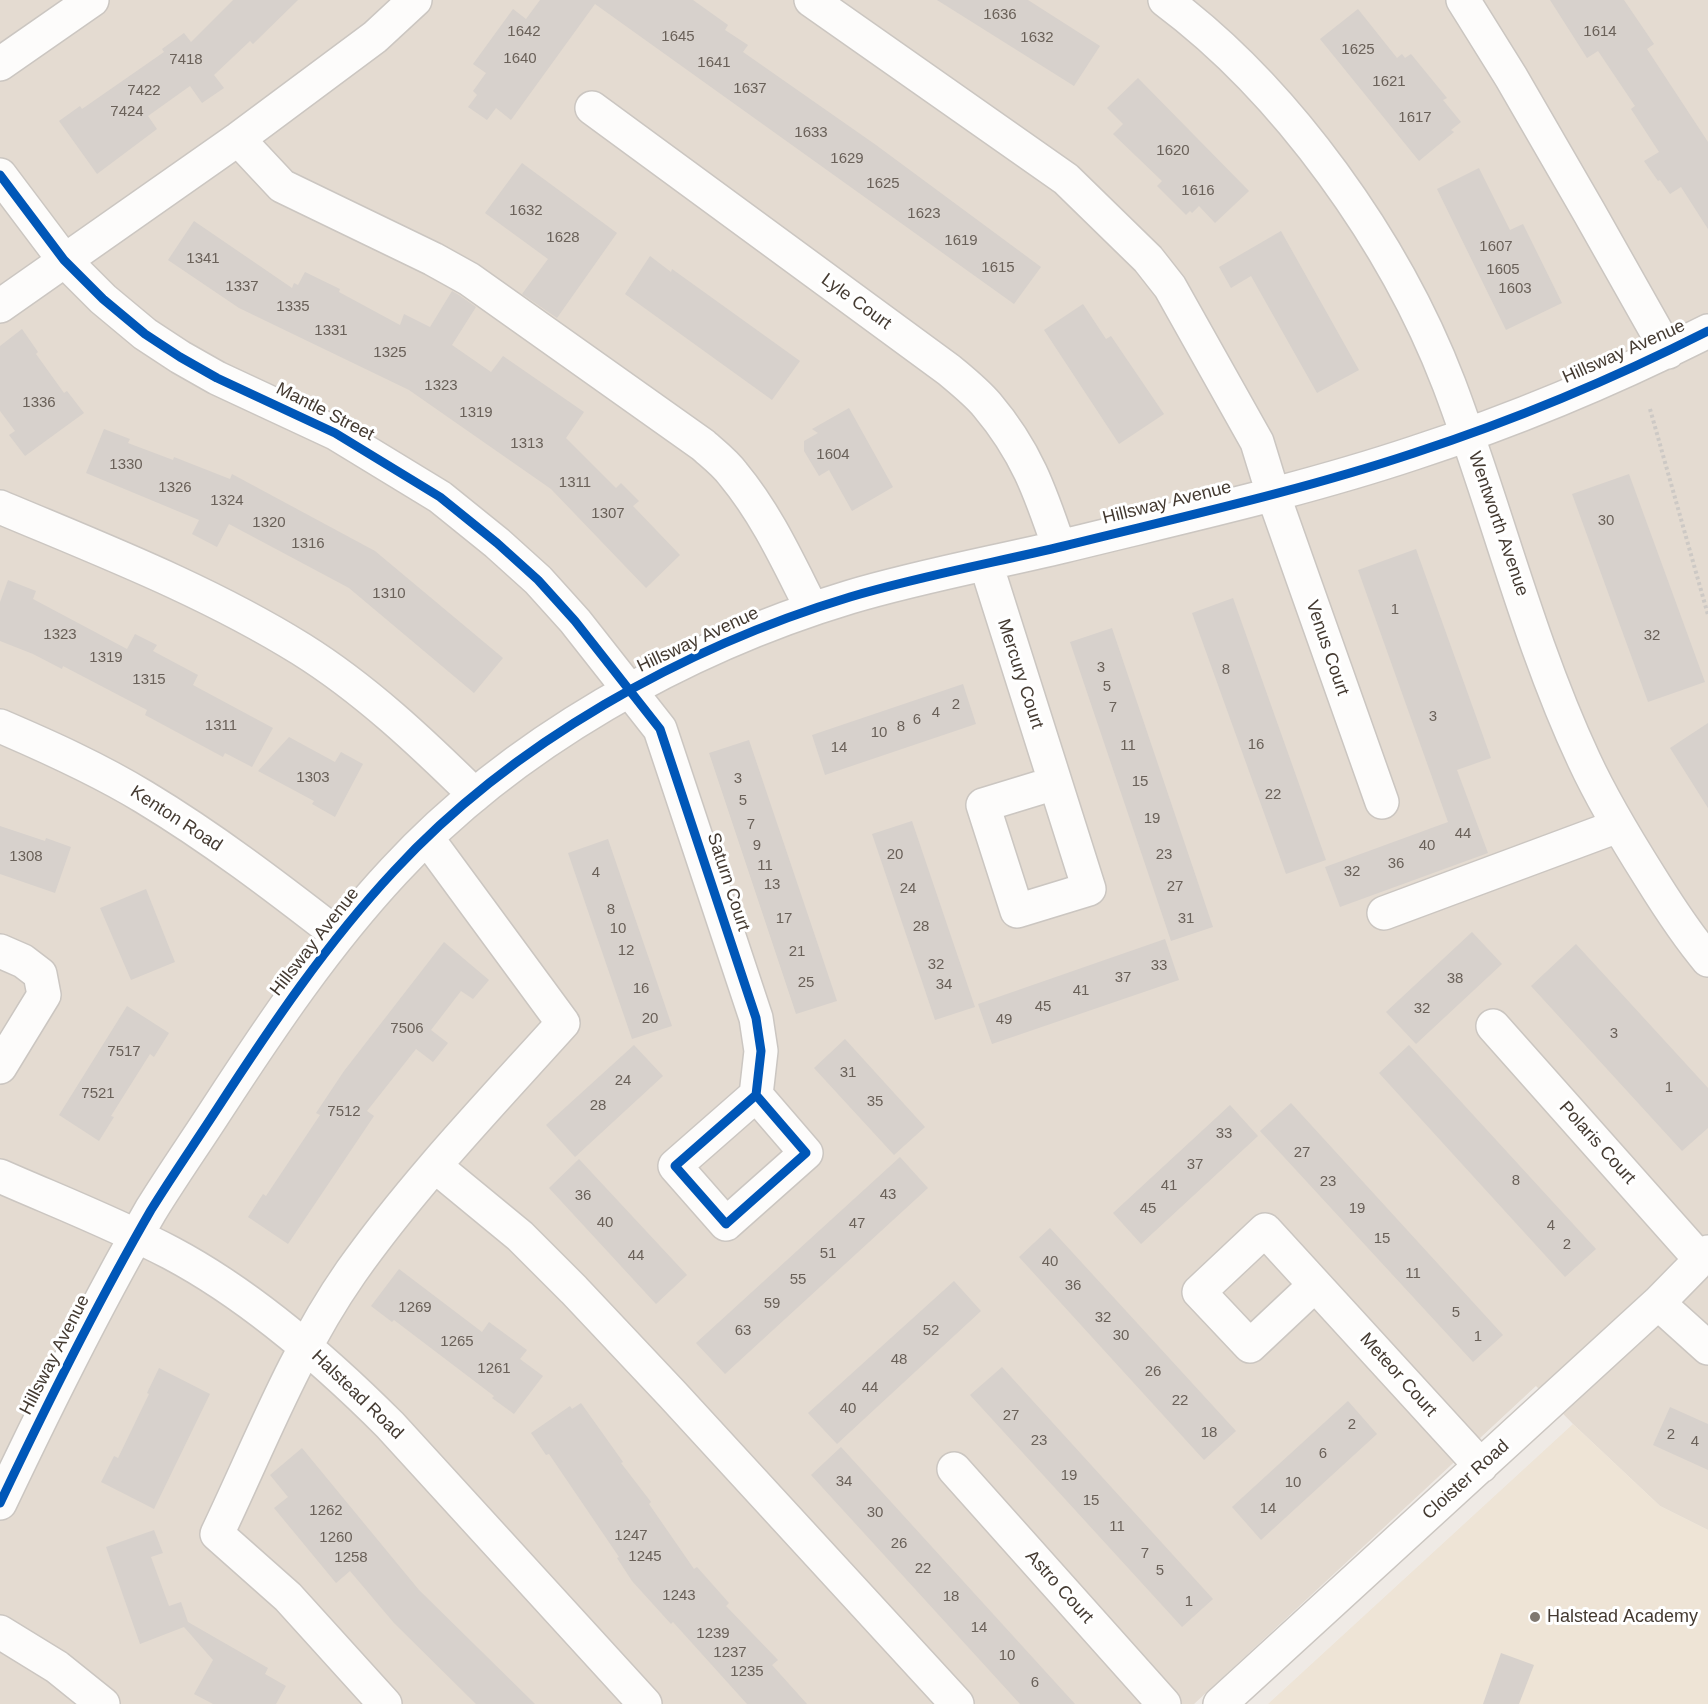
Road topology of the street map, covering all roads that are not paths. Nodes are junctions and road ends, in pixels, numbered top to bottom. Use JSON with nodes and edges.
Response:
{"nodes":[{"id":1,"x":92,"y":0,"type":"edge"},
{"id":2,"x":415,"y":0,"type":"edge"},
{"id":3,"x":811,"y":0,"type":"edge"},
{"id":4,"x":1165,"y":0,"type":"edge"},
{"id":5,"x":1463,"y":0,"type":"edge"},
{"id":6,"x":0,"y":64,"type":"edge"},
{"id":7,"x":592,"y":108,"type":"dead end"},
{"id":8,"x":238,"y":139,"type":"junction"},
{"id":9,"x":0,"y":175,"type":"edge"},
{"id":10,"x":64,"y":260,"type":"junction"},
{"id":11,"x":0,"y":306,"type":"edge"},
{"id":12,"x":1708,"y":331,"type":"edge"},
{"id":13,"x":1668,"y":352,"type":"junction"},
{"id":14,"x":1467,"y":435,"type":"junction"},
{"id":15,"x":1273,"y":494,"type":"junction"},
{"id":16,"x":0,"y":507,"type":"edge"},
{"id":17,"x":1059,"y":547,"type":"junction"},
{"id":18,"x":986,"y":564,"type":"junction"},
{"id":19,"x":812,"y":609,"type":"junction"},
{"id":20,"x":630,"y":689,"type":"junction"},
{"id":21,"x":0,"y":726,"type":"edge"},
{"id":22,"x":1055,"y":783,"type":"dead end"},
{"id":23,"x":475,"y":795,"type":"junction"},
{"id":24,"x":1382,"y":802,"type":"dead end"},
{"id":25,"x":1617,"y":826,"type":"junction"},
{"id":26,"x":427,"y":838,"type":"junction"},
{"id":27,"x":1384,"y":914,"type":"dead end"},
{"id":28,"x":338,"y":935,"type":"junction"},
{"id":29,"x":0,"y":951,"type":"edge"},
{"id":30,"x":1708,"y":960,"type":"edge"},
{"id":31,"x":1493,"y":1026,"type":"dead end"},
{"id":32,"x":0,"y":1067,"type":"edge"},
{"id":33,"x":756,"y":1095,"type":"dead end"},
{"id":34,"x":435,"y":1166,"type":"junction"},
{"id":35,"x":0,"y":1176,"type":"edge"},
{"id":36,"x":137,"y":1236,"type":"junction"},
{"id":37,"x":1705,"y":1256,"type":"edge"},
{"id":38,"x":1316,"y":1285,"type":"dead end"},
{"id":39,"x":1658,"y":1303,"type":"junction"},
{"id":40,"x":306,"y":1346,"type":"junction"},
{"id":41,"x":1708,"y":1348,"type":"edge"},
{"id":42,"x":1481,"y":1466,"type":"junction"},
{"id":43,"x":954,"y":1469,"type":"dead end"},
{"id":44,"x":0,"y":1503,"type":"edge"},
{"id":45,"x":0,"y":1632,"type":"edge"},
{"id":46,"x":103,"y":1704,"type":"edge"},
{"id":47,"x":385,"y":1704,"type":"edge"},
{"id":48,"x":645,"y":1704,"type":"edge"},
{"id":49,"x":957,"y":1704,"type":"edge"},
{"id":50,"x":1164,"y":1704,"type":"edge"},
{"id":51,"x":1220,"y":1704,"type":"edge"}],
"edges":[{"from":1,"to":6,"type":"street"},
{"from":2,"to":8,"type":"street"},
{"from":3,"to":15,"type":"street","name":"Venus Court"},
{"from":4,"to":14,"type":"street","name":"Wentworth Avenue"},
{"from":5,"to":13,"type":"street"},
{"from":7,"to":17,"type":"street","name":"Lyle Court"},
{"from":8,"to":10,"type":"street"},
{"from":8,"to":19,"type":"street"},
{"from":9,"to":10,"type":"street","name":"Mantle Street"},
{"from":10,"to":11,"type":"street"},
{"from":10,"to":20,"type":"street","name":"Mantle Street"},
{"from":12,"to":13,"type":"street","name":"Hillsway Avenue"},
{"from":13,"to":14,"type":"street","name":"Hillsway Avenue"},
{"from":14,"to":15,"type":"street","name":"Hillsway Avenue"},
{"from":14,"to":25,"type":"street","name":"Wentworth Avenue"},
{"from":15,"to":17,"type":"street","name":"Hillsway Avenue"},
{"from":15,"to":24,"type":"street","name":"Venus Court"},
{"from":16,"to":23,"type":"street"},
{"from":17,"to":18,"type":"street","name":"Hillsway Avenue"},
{"from":18,"to":19,"type":"street","name":"Hillsway Avenue"},
{"from":18,"to":22,"type":"street","name":"Mercury Court"},
{"from":19,"to":20,"type":"street","name":"Hillsway Avenue"},
{"from":20,"to":23,"type":"street","name":"Hillsway Avenue"},
{"from":20,"to":33,"type":"street","name":"Saturn Court"},
{"from":21,"to":28,"type":"street","name":"Kenton Road"},
{"from":23,"to":26,"type":"street","name":"Hillsway Avenue"},
{"from":25,"to":27,"type":"street"},
{"from":25,"to":30,"type":"street","name":"Wentworth Avenue"},
{"from":26,"to":28,"type":"street","name":"Hillsway Avenue"},
{"from":26,"to":34,"type":"street"},
{"from":28,"to":36,"type":"street","name":"Hillsway Avenue"},
{"from":29,"to":32,"type":"street"},
{"from":31,"to":37,"type":"street","name":"Polaris Court"},
{"from":34,"to":40,"type":"street"},
{"from":34,"to":49,"type":"street"},
{"from":35,"to":36,"type":"street","name":"Halstead Road"},
{"from":36,"to":40,"type":"street","name":"Halstead Road"},
{"from":36,"to":44,"type":"street","name":"Hillsway Avenue"},
{"from":37,"to":39,"type":"street","name":"Cloister Road"},
{"from":38,"to":42,"type":"street","name":"Meteor Court"},
{"from":39,"to":41,"type":"street"},
{"from":39,"to":42,"type":"street","name":"Cloister Road"},
{"from":40,"to":47,"type":"street"},
{"from":40,"to":48,"type":"street","name":"Halstead Road"},
{"from":42,"to":51,"type":"street","name":"Cloister Road"},
{"from":43,"to":50,"type":"street","name":"Astro Court"},
{"from":45,"to":46,"type":"street"}]}
